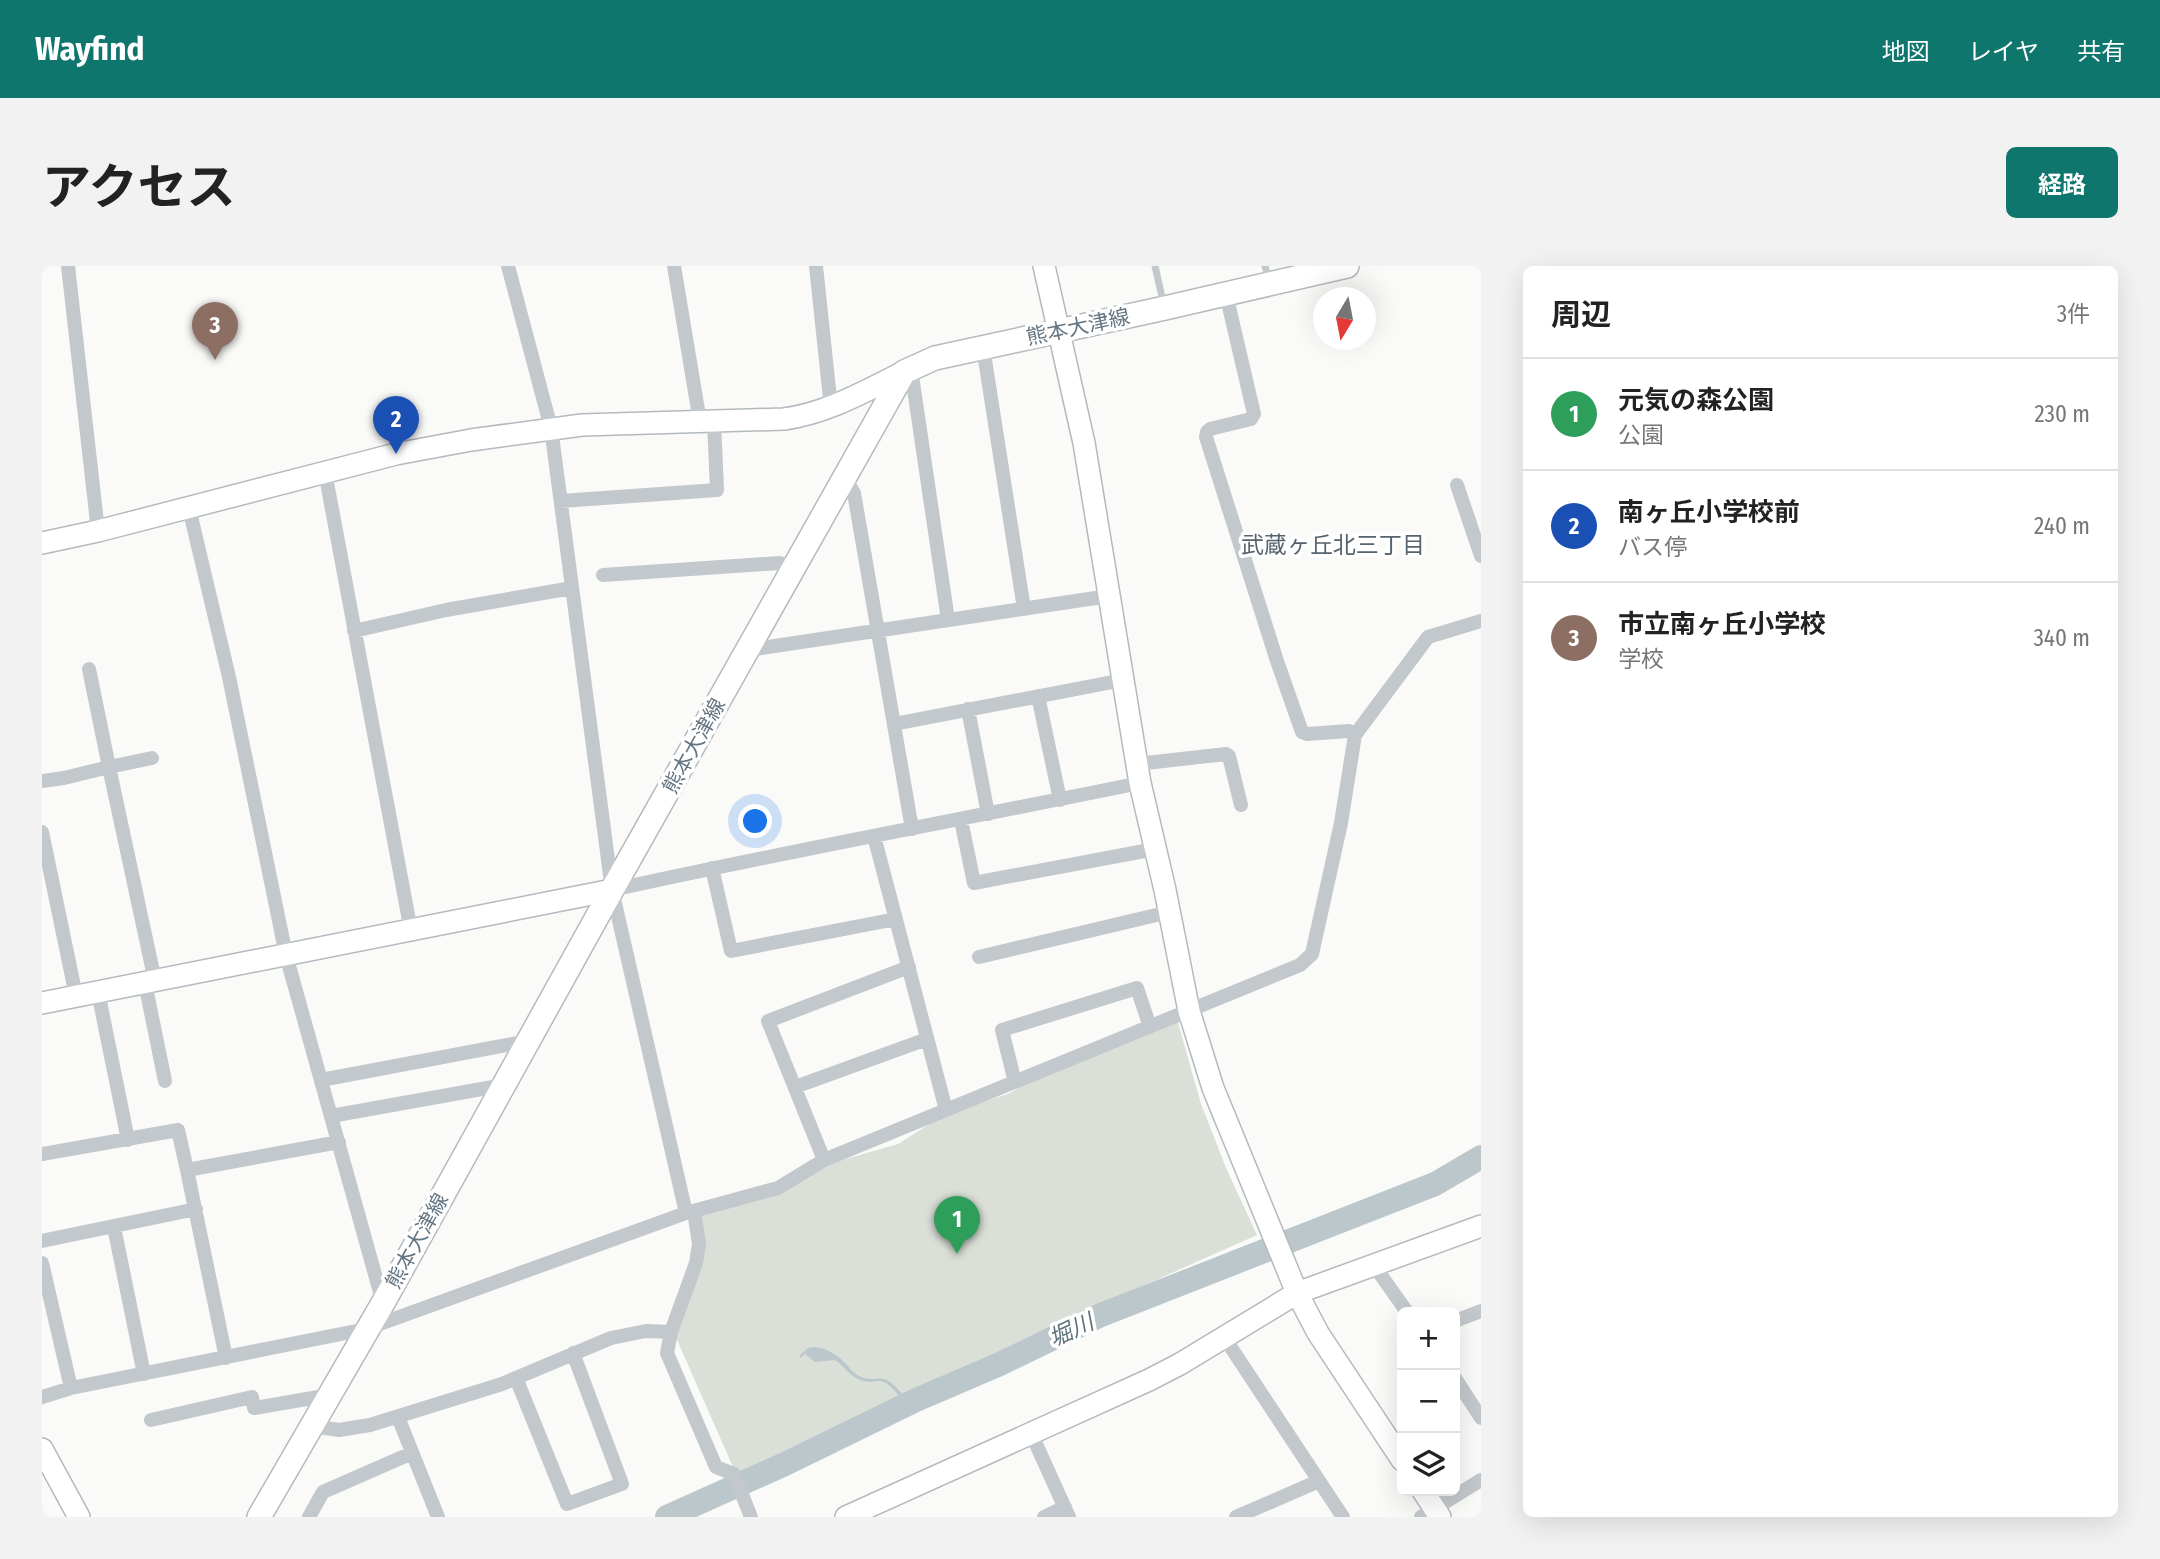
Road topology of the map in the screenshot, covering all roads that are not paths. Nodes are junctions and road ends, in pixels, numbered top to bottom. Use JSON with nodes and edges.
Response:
{"nodes":[{"id":1,"x":68,"y":266,"type":"edge"},
{"id":2,"x":508,"y":266,"type":"edge"},
{"id":3,"x":674,"y":266,"type":"edge"},
{"id":4,"x":816,"y":266,"type":"edge"},
{"id":5,"x":1044,"y":266,"type":"edge"},
{"id":6,"x":1155,"y":266,"type":"edge"},
{"id":7,"x":1347,"y":266,"type":"edge"},
{"id":8,"x":1268,"y":275,"type":"edge"},
{"id":9,"x":1226,"y":294,"type":"junction"},
{"id":10,"x":1165,"y":308,"type":"junction"},
{"id":11,"x":1059,"y":331,"type":"junction"},
{"id":12,"x":983,"y":347,"type":"junction"},
{"id":13,"x":908,"y":370,"type":"junction"},
{"id":14,"x":831,"y":408,"type":"junction"},
{"id":15,"x":707,"y":421,"type":"junction"},
{"id":16,"x":551,"y":428,"type":"junction"},
{"id":17,"x":325,"y":472,"type":"junction"},
{"id":18,"x":845,"y":478,"type":"junction"},
{"id":19,"x":1457,"y":485,"type":"dead end"},
{"id":20,"x":561,"y":501,"type":"junction"},
{"id":21,"x":189,"y":508,"type":"junction"},
{"id":22,"x":98,"y":531,"type":"junction"},
{"id":23,"x":42,"y":543,"type":"edge"},
{"id":24,"x":1481,"y":556,"type":"edge"},
{"id":25,"x":794,"y":568,"type":"junction"},
{"id":26,"x":603,"y":575,"type":"dead end"},
{"id":27,"x":572,"y":588,"type":"junction"},
{"id":28,"x":1109,"y":596,"type":"junction"},
{"id":29,"x":1024,"y":609,"type":"junction"},
{"id":30,"x":948,"y":620,"type":"junction"},
{"id":31,"x":1481,"y":621,"type":"edge"},
{"id":32,"x":354,"y":631,"type":"junction"},
{"id":33,"x":877,"y":631,"type":"junction"},
{"id":34,"x":748,"y":650,"type":"junction"},
{"id":35,"x":89,"y":668,"type":"dead end"},
{"id":36,"x":1123,"y":680,"type":"junction"},
{"id":37,"x":1038,"y":696,"type":"junction"},
{"id":38,"x":968,"y":709,"type":"junction"},
{"id":39,"x":894,"y":724,"type":"junction"},
{"id":40,"x":1355,"y":736,"type":"junction"},
{"id":41,"x":152,"y":758,"type":"dead end"},
{"id":42,"x":109,"y":766,"type":"junction"},
{"id":43,"x":1139,"y":774,"type":"junction"},
{"id":44,"x":42,"y":781,"type":"edge"},
{"id":45,"x":1060,"y":800,"type":"junction"},
{"id":46,"x":1241,"y":804,"type":"dead end"},
{"id":47,"x":988,"y":814,"type":"junction"},
{"id":48,"x":961,"y":820,"type":"junction"},
{"id":49,"x":912,"y":829,"type":"junction"},
{"id":50,"x":42,"y":832,"type":"edge"},
{"id":51,"x":874,"y":836,"type":"junction"},
{"id":52,"x":1156,"y":849,"type":"junction"},
{"id":53,"x":712,"y":868,"type":"junction"},
{"id":54,"x":612,"y":890,"type":"junction"},
{"id":55,"x":1169,"y":912,"type":"junction"},
{"id":56,"x":896,"y":919,"type":"junction"},
{"id":57,"x":411,"y":931,"type":"junction"},
{"id":58,"x":286,"y":955,"type":"junction"},
{"id":59,"x":979,"y":957,"type":"dead end"},
{"id":60,"x":909,"y":967,"type":"junction"},
{"id":61,"x":150,"y":982,"type":"junction"},
{"id":62,"x":97,"y":992,"type":"junction"},
{"id":63,"x":76,"y":996,"type":"junction"},
{"id":64,"x":42,"y":1003,"type":"edge"},
{"id":65,"x":1189,"y":1011,"type":"junction"},
{"id":66,"x":1150,"y":1027,"type":"junction"},
{"id":67,"x":928,"y":1040,"type":"junction"},
{"id":68,"x":528,"y":1041,"type":"junction"},
{"id":69,"x":321,"y":1080,"type":"junction"},
{"id":70,"x":165,"y":1081,"type":"dead end"},
{"id":71,"x":1016,"y":1082,"type":"junction"},
{"id":72,"x":504,"y":1084,"type":"junction"},
{"id":73,"x":795,"y":1087,"type":"junction"},
{"id":74,"x":946,"y":1110,"type":"junction"},
{"id":75,"x":331,"y":1116,"type":"junction"},
{"id":76,"x":128,"y":1140,"type":"junction"},
{"id":77,"x":339,"y":1142,"type":"junction"},
{"id":78,"x":42,"y":1152,"type":"edge"},
{"id":79,"x":824,"y":1160,"type":"junction"},
{"id":80,"x":187,"y":1170,"type":"junction"},
{"id":81,"x":196,"y":1209,"type":"junction"},
{"id":82,"x":690,"y":1212,"type":"junction"},
{"id":83,"x":1481,"y":1226,"type":"edge"},
{"id":84,"x":114,"y":1227,"type":"junction"},
{"id":85,"x":42,"y":1241,"type":"edge"},
{"id":86,"x":42,"y":1263,"type":"edge"},
{"id":87,"x":1373,"y":1264,"type":"junction"},
{"id":88,"x":1297,"y":1293,"type":"junction"},
{"id":89,"x":383,"y":1303,"type":"junction"},
{"id":90,"x":1403,"y":1307,"type":"edge"},
{"id":91,"x":1481,"y":1311,"type":"edge"},
{"id":92,"x":1460,"y":1319,"type":"edge"},
{"id":93,"x":366,"y":1329,"type":"junction"},
{"id":94,"x":671,"y":1332,"type":"junction"},
{"id":95,"x":1224,"y":1337,"type":"junction"},
{"id":96,"x":573,"y":1353,"type":"junction"},
{"id":97,"x":226,"y":1358,"type":"junction"},
{"id":98,"x":144,"y":1374,"type":"junction"},
{"id":99,"x":516,"y":1378,"type":"junction"},
{"id":100,"x":1460,"y":1382,"type":"edge"},
{"id":101,"x":71,"y":1388,"type":"junction"},
{"id":102,"x":330,"y":1395,"type":"junction"},
{"id":103,"x":1475,"y":1395,"type":"edge"},
{"id":104,"x":42,"y":1396,"type":"edge"},
{"id":105,"x":398,"y":1417,"type":"junction"},
{"id":106,"x":1481,"y":1418,"type":"edge"},
{"id":107,"x":151,"y":1420,"type":"dead end"},
{"id":108,"x":312,"y":1426,"type":"junction"},
{"id":109,"x":1031,"y":1433,"type":"junction"},
{"id":110,"x":42,"y":1449,"type":"edge"},
{"id":111,"x":1397,"y":1452,"type":"edge"},
{"id":112,"x":412,"y":1453,"type":"junction"},
{"id":113,"x":1319,"y":1480,"type":"junction"},
{"id":114,"x":1481,"y":1480,"type":"edge"},
{"id":115,"x":1425,"y":1496,"type":"edge"},
{"id":116,"x":1067,"y":1512,"type":"edge"},
{"id":117,"x":857,"y":1515,"type":"edge"},
{"id":118,"x":1432,"y":1515,"type":"edge"},
{"id":119,"x":434,"y":1516,"type":"edge"},
{"id":120,"x":79,"y":1517,"type":"edge"},
{"id":121,"x":259,"y":1517,"type":"edge"},
{"id":122,"x":309,"y":1517,"type":"edge"},
{"id":123,"x":751,"y":1517,"type":"edge"},
{"id":124,"x":1044,"y":1517,"type":"edge"},
{"id":125,"x":1236,"y":1517,"type":"edge"},
{"id":126,"x":1343,"y":1517,"type":"edge"}],
"edges":[{"from":1,"to":22,"type":"street"},
{"from":2,"to":16,"type":"street"},
{"from":3,"to":15,"type":"street"},
{"from":4,"to":14,"type":"street"},
{"from":5,"to":11,"type":"street"},
{"from":6,"to":10,"type":"lane"},
{"from":7,"to":8,"type":"main road","name":"熊本大津線"},
{"from":8,"to":9,"type":"main road","name":"熊本大津線"},
{"from":9,"to":10,"type":"main road","name":"熊本大津線"},
{"from":9,"to":40,"type":"street"},
{"from":10,"to":11,"type":"main road","name":"熊本大津線"},
{"from":11,"to":12,"type":"main road","name":"熊本大津線"},
{"from":11,"to":28,"type":"street"},
{"from":12,"to":13,"type":"main road","name":"熊本大津線"},
{"from":12,"to":29,"type":"street"},
{"from":13,"to":14,"type":"street"},
{"from":13,"to":18,"type":"main road","name":"熊本大津線"},
{"from":13,"to":30,"type":"street"},
{"from":14,"to":15,"type":"street"},
{"from":15,"to":16,"type":"street"},
{"from":15,"to":20,"type":"street"},
{"from":16,"to":17,"type":"street"},
{"from":16,"to":20,"type":"street"},
{"from":17,"to":21,"type":"street"},
{"from":17,"to":32,"type":"street"},
{"from":18,"to":25,"type":"main road","name":"熊本大津線"},
{"from":18,"to":33,"type":"street"},
{"from":19,"to":24,"type":"street"},
{"from":20,"to":27,"type":"street"},
{"from":21,"to":22,"type":"street"},
{"from":21,"to":58,"type":"street"},
{"from":22,"to":23,"type":"street"},
{"from":25,"to":26,"type":"street"},
{"from":25,"to":34,"type":"main road","name":"熊本大津線"},
{"from":27,"to":32,"type":"street"},
{"from":27,"to":54,"type":"street"},
{"from":28,"to":29,"type":"street"},
{"from":28,"to":36,"type":"street"},
{"from":29,"to":30,"type":"street"},
{"from":30,"to":33,"type":"street"},
{"from":31,"to":40,"type":"street"},
{"from":32,"to":57,"type":"street"},
{"from":33,"to":34,"type":"street"},
{"from":33,"to":39,"type":"street"},
{"from":34,"to":54,"type":"main road","name":"熊本大津線"},
{"from":35,"to":42,"type":"street"},
{"from":36,"to":37,"type":"street"},
{"from":36,"to":43,"type":"street"},
{"from":37,"to":38,"type":"street"},
{"from":37,"to":45,"type":"street"},
{"from":38,"to":39,"type":"street"},
{"from":38,"to":47,"type":"street"},
{"from":39,"to":49,"type":"street"},
{"from":40,"to":65,"type":"street"},
{"from":41,"to":42,"type":"street"},
{"from":42,"to":44,"type":"street"},
{"from":42,"to":61,"type":"street"},
{"from":43,"to":45,"type":"street"},
{"from":43,"to":46,"type":"street"},
{"from":43,"to":52,"type":"street"},
{"from":45,"to":47,"type":"street"},
{"from":47,"to":48,"type":"street"},
{"from":48,"to":49,"type":"street"},
{"from":48,"to":52,"type":"street"},
{"from":49,"to":51,"type":"street"},
{"from":50,"to":63,"type":"street"},
{"from":51,"to":53,"type":"street"},
{"from":51,"to":56,"type":"street"},
{"from":52,"to":55,"type":"street"},
{"from":53,"to":54,"type":"street"},
{"from":53,"to":56,"type":"street"},
{"from":54,"to":57,"type":"street"},
{"from":54,"to":68,"type":"main road","name":"熊本大津線"},
{"from":54,"to":82,"type":"street"},
{"from":55,"to":59,"type":"street"},
{"from":55,"to":65,"type":"street"},
{"from":56,"to":60,"type":"street"},
{"from":57,"to":58,"type":"street"},
{"from":58,"to":61,"type":"street"},
{"from":58,"to":69,"type":"street"},
{"from":60,"to":67,"type":"street"},
{"from":60,"to":73,"type":"street"},
{"from":61,"to":62,"type":"street"},
{"from":61,"to":70,"type":"street"},
{"from":62,"to":63,"type":"street"},
{"from":62,"to":76,"type":"street"},
{"from":63,"to":64,"type":"street"},
{"from":65,"to":66,"type":"street"},
{"from":65,"to":88,"type":"street"},
{"from":66,"to":71,"type":"street"},
{"from":66,"to":71,"type":"street"},
{"from":67,"to":73,"type":"street"},
{"from":67,"to":74,"type":"street"},
{"from":68,"to":69,"type":"street"},
{"from":68,"to":72,"type":"main road","name":"熊本大津線"},
{"from":69,"to":75,"type":"street"},
{"from":71,"to":74,"type":"street"},
{"from":72,"to":75,"type":"street"},
{"from":72,"to":89,"type":"main road","name":"熊本大津線"},
{"from":73,"to":79,"type":"street"},
{"from":74,"to":79,"type":"street"},
{"from":75,"to":77,"type":"street"},
{"from":76,"to":78,"type":"street"},
{"from":76,"to":80,"type":"street"},
{"from":77,"to":80,"type":"street"},
{"from":77,"to":89,"type":"street"},
{"from":79,"to":82,"type":"street"},
{"from":80,"to":81,"type":"street"},
{"from":81,"to":84,"type":"street"},
{"from":81,"to":97,"type":"street"},
{"from":82,"to":93,"type":"street"},
{"from":82,"to":94,"type":"street"},
{"from":83,"to":87,"type":"street"},
{"from":84,"to":85,"type":"street"},
{"from":84,"to":98,"type":"street"},
{"from":86,"to":101,"type":"street"},
{"from":87,"to":88,"type":"street"},
{"from":87,"to":90,"type":"street"},
{"from":88,"to":95,"type":"street"},
{"from":88,"to":111,"type":"street"},
{"from":89,"to":93,"type":"main road","name":"熊本大津線"},
{"from":91,"to":92,"type":"street"},
{"from":93,"to":97,"type":"street"},
{"from":93,"to":102,"type":"main road","name":"熊本大津線"},
{"from":94,"to":96,"type":"street"},
{"from":94,"to":123,"type":"street"},
{"from":95,"to":109,"type":"street"},
{"from":95,"to":113,"type":"street"},
{"from":96,"to":99,"type":"street"},
{"from":96,"to":99,"type":"street"},
{"from":97,"to":98,"type":"street"},
{"from":98,"to":101,"type":"street"},
{"from":99,"to":105,"type":"street"},
{"from":100,"to":103,"type":"street"},
{"from":101,"to":104,"type":"street"},
{"from":102,"to":107,"type":"street"},
{"from":102,"to":108,"type":"main road","name":"熊本大津線"},
{"from":103,"to":106,"type":"street"},
{"from":105,"to":108,"type":"street"},
{"from":105,"to":112,"type":"street"},
{"from":108,"to":121,"type":"main road","name":"熊本大津線"},
{"from":109,"to":116,"type":"street"},
{"from":109,"to":117,"type":"street"},
{"from":110,"to":120,"type":"street"},
{"from":112,"to":119,"type":"street"},
{"from":112,"to":122,"type":"street"},
{"from":113,"to":125,"type":"street"},
{"from":113,"to":126,"type":"street"},
{"from":114,"to":118,"type":"street"},
{"from":115,"to":118,"type":"street"},
{"from":116,"to":124,"type":"street"}]}
